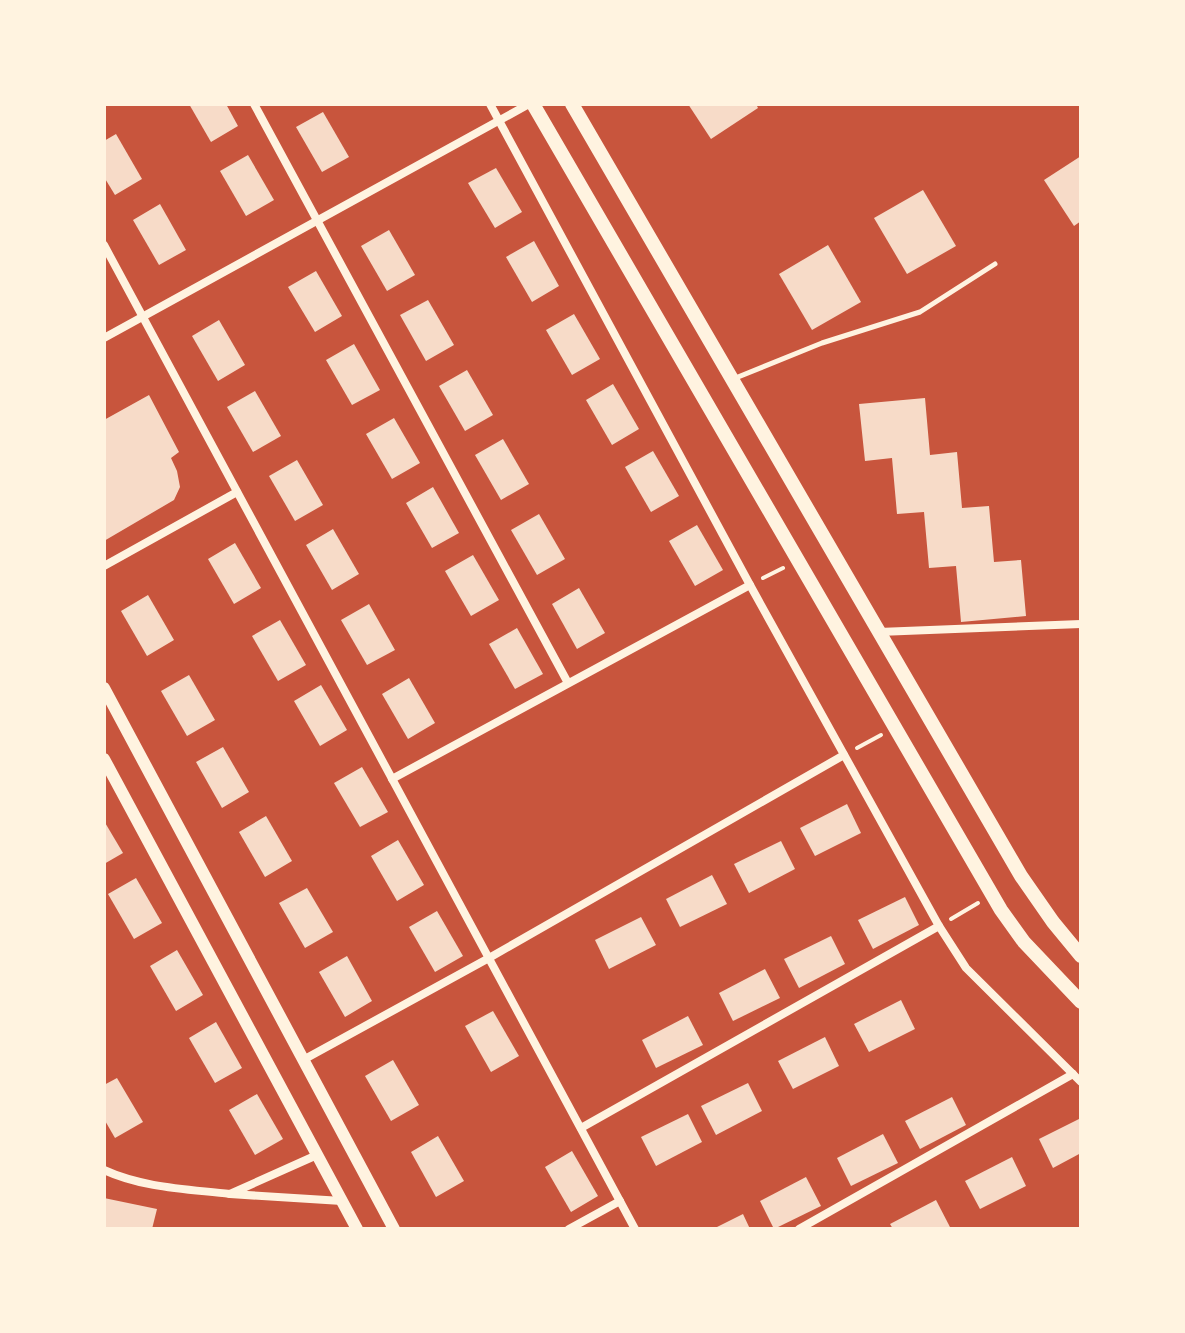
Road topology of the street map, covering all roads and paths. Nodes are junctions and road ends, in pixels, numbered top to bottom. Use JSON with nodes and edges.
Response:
{"nodes":[{"id":1,"x":254,"y":104,"type":"edge"},
{"id":2,"x":490,"y":104,"type":"edge"},
{"id":3,"x":531,"y":104,"type":"edge"},
{"id":4,"x":572,"y":104,"type":"edge"},
{"id":5,"x":499,"y":120,"type":"junction"},
{"id":6,"x":317,"y":220,"type":"junction"},
{"id":7,"x":104,"y":245,"type":"edge"},
{"id":8,"x":995,"y":264,"type":"dead end"},
{"id":9,"x":143,"y":317,"type":"junction"},
{"id":10,"x":104,"y":338,"type":"edge"},
{"id":11,"x":732,"y":379,"type":"junction"},
{"id":12,"x":237,"y":492,"type":"junction"},
{"id":13,"x":798,"y":560,"type":"junction"},
{"id":14,"x":104,"y":566,"type":"edge"},
{"id":15,"x":750,"y":585,"type":"junction"},
{"id":16,"x":1081,"y":624,"type":"edge"},
{"id":17,"x":879,"y":632,"type":"junction"},
{"id":18,"x":568,"y":683,"type":"junction"},
{"id":19,"x":104,"y":688,"type":"edge"},
{"id":20,"x":895,"y":728,"type":"junction"},
{"id":21,"x":844,"y":755,"type":"junction"},
{"id":22,"x":104,"y":759,"type":"edge"},
{"id":23,"x":392,"y":779,"type":"junction"},
{"id":24,"x":993,"y":895,"type":"junction"},
{"id":25,"x":939,"y":926,"type":"junction"},
{"id":26,"x":1081,"y":956,"type":"edge"},
{"id":27,"x":489,"y":958,"type":"junction"},
{"id":28,"x":1081,"y":1002,"type":"edge"},
{"id":29,"x":303,"y":1060,"type":"junction"},
{"id":30,"x":1073,"y":1074,"type":"junction"},
{"id":31,"x":1081,"y":1082,"type":"edge"},
{"id":32,"x":581,"y":1128,"type":"junction"},
{"id":33,"x":317,"y":1155,"type":"junction"},
{"id":34,"x":104,"y":1170,"type":"edge"},
{"id":35,"x":230,"y":1194,"type":"junction"},
{"id":36,"x":342,"y":1201,"type":"junction"},
{"id":37,"x":620,"y":1201,"type":"junction"},
{"id":38,"x":357,"y":1229,"type":"edge"},
{"id":39,"x":394,"y":1229,"type":"edge"},
{"id":40,"x":569,"y":1229,"type":"edge"},
{"id":41,"x":635,"y":1229,"type":"edge"},
{"id":42,"x":799,"y":1229,"type":"edge"}],
"edges":[{"from":1,"to":6,"type":"street"},
{"from":2,"to":5,"type":"street"},
{"from":3,"to":5,"type":"street"},
{"from":3,"to":13,"type":"main road"},
{"from":4,"to":11,"type":"main road"},
{"from":5,"to":6,"type":"street"},
{"from":5,"to":15,"type":"street"},
{"from":6,"to":9,"type":"street"},
{"from":6,"to":18,"type":"street"},
{"from":7,"to":9,"type":"street"},
{"from":8,"to":11,"type":"lane"},
{"from":9,"to":10,"type":"street"},
{"from":9,"to":12,"type":"street"},
{"from":11,"to":17,"type":"main road"},
{"from":12,"to":14,"type":"street"},
{"from":12,"to":23,"type":"street"},
{"from":13,"to":15,"type":"path"},
{"from":13,"to":20,"type":"main road"},
{"from":15,"to":18,"type":"street"},
{"from":15,"to":21,"type":"street"},
{"from":16,"to":17,"type":"street"},
{"from":17,"to":26,"type":"main road"},
{"from":18,"to":23,"type":"street"},
{"from":19,"to":29,"type":"street"},
{"from":20,"to":21,"type":"path"},
{"from":20,"to":24,"type":"main road"},
{"from":21,"to":25,"type":"street"},
{"from":21,"to":27,"type":"street"},
{"from":22,"to":33,"type":"street"},
{"from":23,"to":27,"type":"street"},
{"from":24,"to":25,"type":"path"},
{"from":24,"to":28,"type":"main road"},
{"from":25,"to":30,"type":"street"},
{"from":25,"to":32,"type":"street"},
{"from":27,"to":29,"type":"street"},
{"from":27,"to":32,"type":"street"},
{"from":29,"to":39,"type":"street"},
{"from":30,"to":31,"type":"street"},
{"from":30,"to":42,"type":"street"},
{"from":32,"to":37,"type":"street"},
{"from":33,"to":35,"type":"street"},
{"from":33,"to":36,"type":"street"},
{"from":34,"to":35,"type":"street"},
{"from":35,"to":36,"type":"street"},
{"from":36,"to":38,"type":"street"},
{"from":37,"to":40,"type":"street"},
{"from":37,"to":41,"type":"street"}]}
